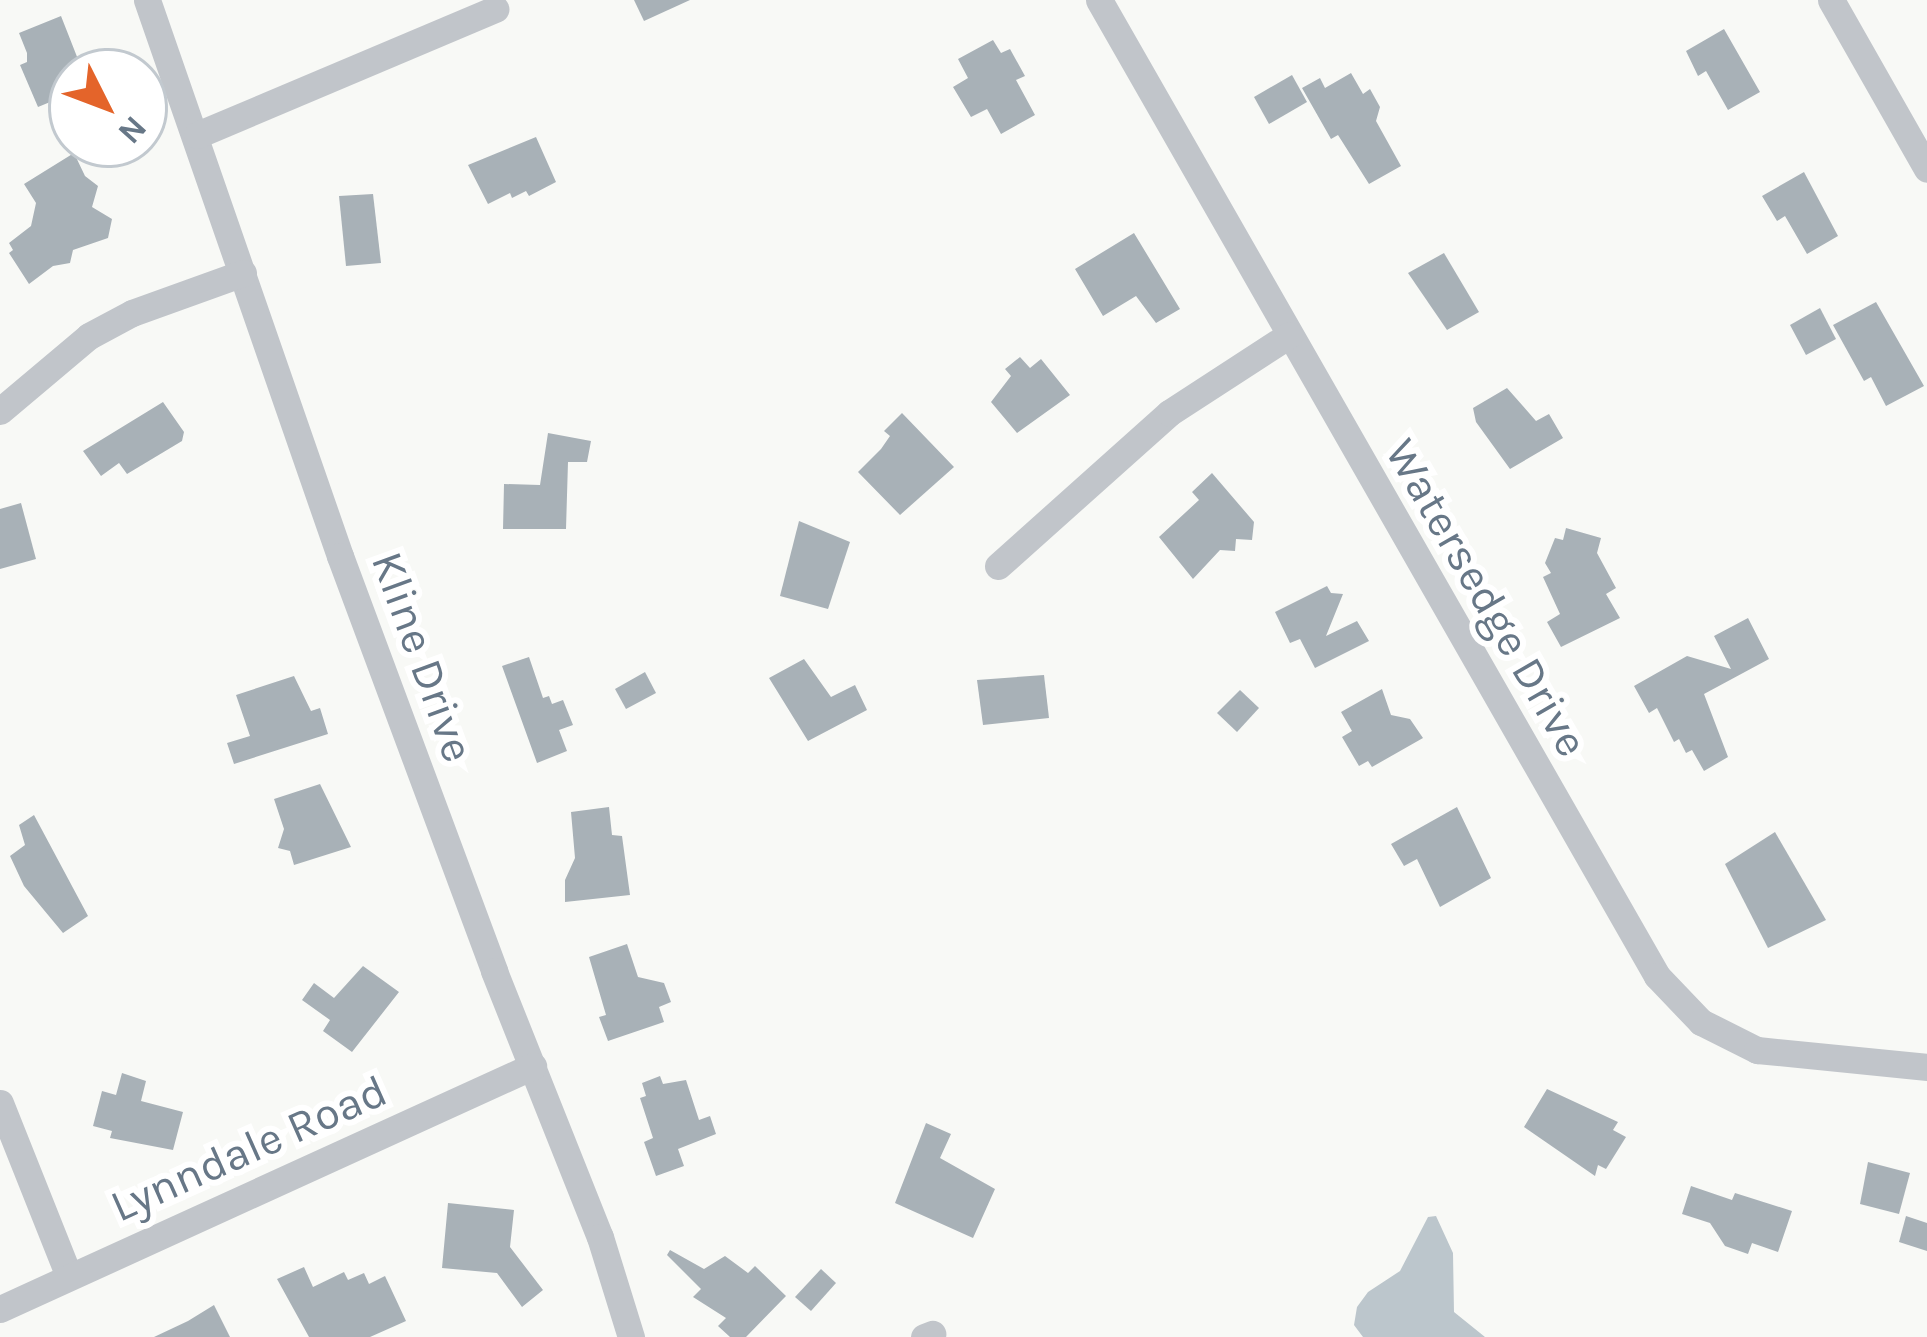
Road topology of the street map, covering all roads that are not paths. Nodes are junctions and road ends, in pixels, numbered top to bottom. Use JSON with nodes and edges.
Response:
{"nodes":[{"id":1,"x":148,"y":0,"type":"edge"},
{"id":2,"x":1099,"y":0,"type":"edge"},
{"id":3,"x":1831,"y":0,"type":"edge"},
{"id":4,"x":496,"y":9,"type":"dead end"},
{"id":5,"x":197,"y":135,"type":"junction"},
{"id":6,"x":1924,"y":159,"type":"edge"},
{"id":7,"x":243,"y":273,"type":"junction"},
{"id":8,"x":1289,"y":335,"type":"junction"},
{"id":9,"x":0,"y":411,"type":"edge"},
{"id":10,"x":998,"y":566,"type":"dead end"},
{"id":11,"x":533,"y":1066,"type":"junction"},
{"id":12,"x":1927,"y":1067,"type":"edge"},
{"id":13,"x":0,"y":1103,"type":"edge"},
{"id":14,"x":69,"y":1276,"type":"junction"},
{"id":15,"x":0,"y":1309,"type":"edge"},
{"id":16,"x":632,"y":1337,"type":"edge"}],
"edges":[{"from":1,"to":5,"type":"street","name":"Kline Drive"},
{"from":2,"to":8,"type":"street","name":"Watersedge Drive"},
{"from":3,"to":6,"type":"street"},
{"from":4,"to":5,"type":"street"},
{"from":5,"to":7,"type":"street","name":"Kline Drive"},
{"from":7,"to":9,"type":"street"},
{"from":7,"to":11,"type":"street","name":"Kline Drive"},
{"from":8,"to":10,"type":"street"},
{"from":8,"to":12,"type":"street","name":"Watersedge Drive"},
{"from":11,"to":14,"type":"street","name":"Lynndale Road"},
{"from":11,"to":16,"type":"street","name":"Kline Drive"},
{"from":13,"to":14,"type":"street"},
{"from":14,"to":15,"type":"street","name":"Lynndale Road"}]}
